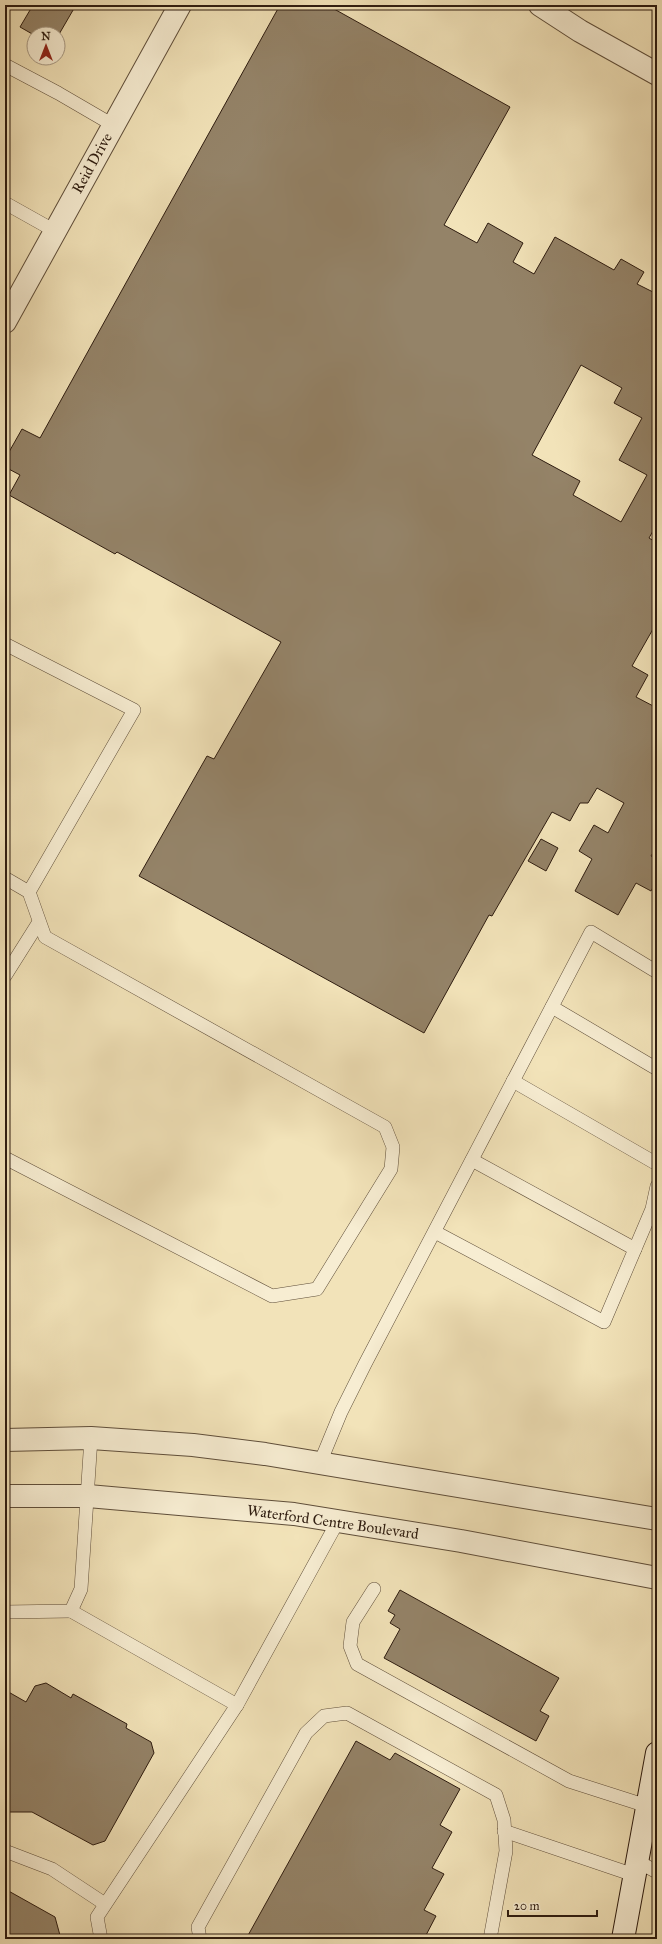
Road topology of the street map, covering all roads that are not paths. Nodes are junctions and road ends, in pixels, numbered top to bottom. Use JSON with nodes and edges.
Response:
{"nodes":[{"id":1,"x":180,"y":5,"type":"edge"},
{"id":2,"x":540,"y":5,"type":"edge"},
{"id":3,"x":5,"y":65,"type":"edge"},
{"id":4,"x":657,"y":74,"type":"edge"},
{"id":5,"x":113,"y":125,"type":"junction"},
{"id":6,"x":5,"y":203,"type":"edge"},
{"id":7,"x":55,"y":231,"type":"junction"},
{"id":8,"x":5,"y":322,"type":"edge"},
{"id":9,"x":5,"y":644,"type":"edge"},
{"id":10,"x":5,"y":878,"type":"edge"},
{"id":11,"x":29,"y":892,"type":"junction"},
{"id":12,"x":39,"y":922,"type":"junction"},
{"id":13,"x":657,"y":972,"type":"edge"},
{"id":14,"x":5,"y":976,"type":"edge"},
{"id":15,"x":552,"y":1007,"type":"junction"},
{"id":16,"x":657,"y":1069,"type":"edge"},
{"id":17,"x":513,"y":1081,"type":"junction"},
{"id":18,"x":5,"y":1158,"type":"edge"},
{"id":19,"x":472,"y":1160,"type":"junction"},
{"id":20,"x":657,"y":1164,"type":"edge"},
{"id":21,"x":657,"y":1186,"type":"edge"},
{"id":22,"x":435,"y":1232,"type":"junction"},
{"id":23,"x":635,"y":1249,"type":"junction"},
{"id":24,"x":91,"y":1438,"type":"junction"},
{"id":25,"x":5,"y":1440,"type":"edge"},
{"id":26,"x":320,"y":1463,"type":"junction"},
{"id":27,"x":5,"y":1496,"type":"edge"},
{"id":28,"x":88,"y":1496,"type":"junction"},
{"id":29,"x":657,"y":1519,"type":"edge"},
{"id":30,"x":338,"y":1521,"type":"junction"},
{"id":31,"x":657,"y":1578,"type":"edge"},
{"id":32,"x":374,"y":1589,"type":"dead end"},
{"id":33,"x":71,"y":1611,"type":"junction"},
{"id":34,"x":5,"y":1612,"type":"edge"},
{"id":35,"x":237,"y":1705,"type":"junction"},
{"id":36,"x":657,"y":1753,"type":"edge"},
{"id":37,"x":647,"y":1806,"type":"junction"},
{"id":38,"x":504,"y":1831,"type":"junction"},
{"id":39,"x":5,"y":1852,"type":"edge"},
{"id":40,"x":636,"y":1868,"type":"junction"},
{"id":41,"x":657,"y":1872,"type":"edge"},
{"id":42,"x":105,"y":1904,"type":"junction"},
{"id":43,"x":101,"y":1939,"type":"edge"},
{"id":44,"x":200,"y":1939,"type":"edge"},
{"id":45,"x":490,"y":1939,"type":"edge"},
{"id":46,"x":623,"y":1939,"type":"edge"}],
"edges":[{"from":1,"to":5,"type":"street","name":"Reid Drive"},
{"from":2,"to":4,"type":"street"},
{"from":3,"to":5,"type":"lane"},
{"from":5,"to":7,"type":"street","name":"Reid Drive"},
{"from":6,"to":7,"type":"lane"},
{"from":7,"to":8,"type":"street","name":"Reid Drive"},
{"from":9,"to":11,"type":"lane"},
{"from":10,"to":11,"type":"lane"},
{"from":11,"to":12,"type":"lane"},
{"from":12,"to":14,"type":"lane"},
{"from":12,"to":18,"type":"lane"},
{"from":13,"to":15,"type":"lane"},
{"from":15,"to":16,"type":"lane"},
{"from":15,"to":17,"type":"lane"},
{"from":17,"to":19,"type":"lane"},
{"from":17,"to":20,"type":"lane"},
{"from":19,"to":22,"type":"lane"},
{"from":19,"to":23,"type":"lane"},
{"from":21,"to":23,"type":"lane"},
{"from":22,"to":23,"type":"lane"},
{"from":22,"to":26,"type":"lane"},
{"from":24,"to":25,"type":"street"},
{"from":24,"to":26,"type":"street"},
{"from":24,"to":28,"type":"lane"},
{"from":26,"to":29,"type":"street"},
{"from":27,"to":28,"type":"street","name":"Waterford Centre Boulevard"},
{"from":28,"to":30,"type":"street","name":"Waterford Centre Boulevard"},
{"from":28,"to":33,"type":"lane"},
{"from":30,"to":31,"type":"street","name":"Waterford Centre Boulevard"},
{"from":30,"to":35,"type":"lane"},
{"from":32,"to":37,"type":"lane"},
{"from":33,"to":34,"type":"lane"},
{"from":33,"to":35,"type":"lane"},
{"from":35,"to":42,"type":"lane"},
{"from":36,"to":37,"type":"street"},
{"from":37,"to":40,"type":"street"},
{"from":38,"to":40,"type":"lane"},
{"from":38,"to":44,"type":"lane"},
{"from":38,"to":45,"type":"lane"},
{"from":39,"to":42,"type":"lane"},
{"from":40,"to":41,"type":"lane"},
{"from":40,"to":46,"type":"street"},
{"from":42,"to":43,"type":"lane"}]}
